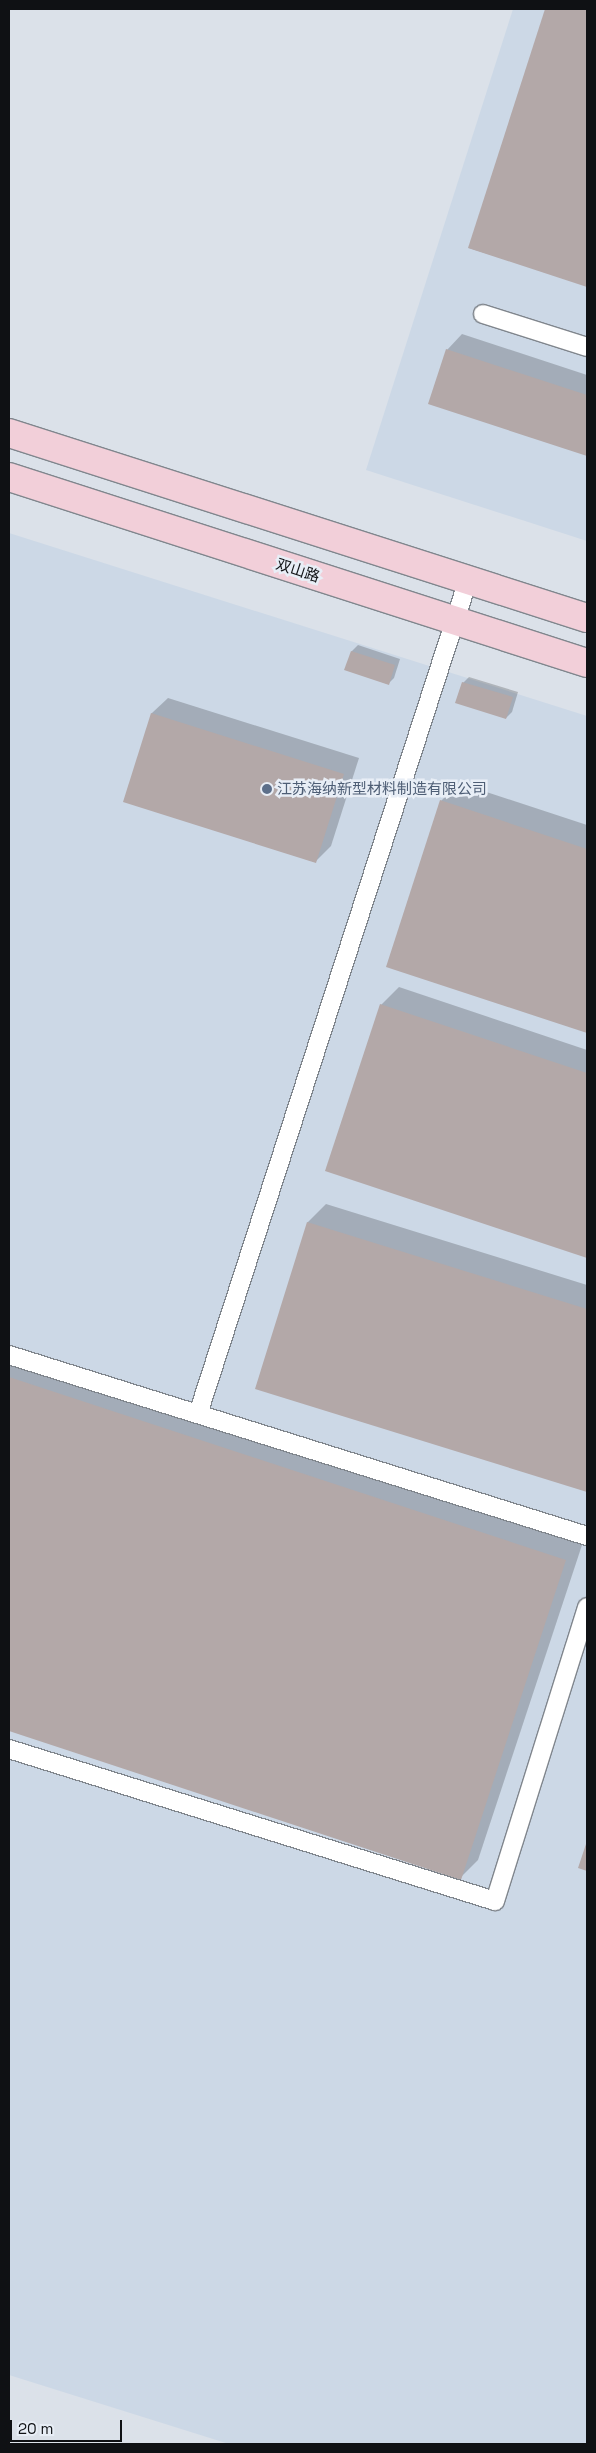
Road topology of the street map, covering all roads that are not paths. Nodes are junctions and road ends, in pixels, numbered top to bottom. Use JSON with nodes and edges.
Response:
{"nodes":[{"id":1,"x":483,"y":314,"type":"dead end"},
{"id":2,"x":587,"y":347,"type":"edge"},
{"id":3,"x":9,"y":433,"type":"edge"},
{"id":4,"x":9,"y":477,"type":"edge"},
{"id":5,"x":468,"y":580,"type":"junction"},
{"id":6,"x":587,"y":618,"type":"edge"},
{"id":7,"x":455,"y":620,"type":"junction"},
{"id":8,"x":587,"y":663,"type":"edge"},
{"id":9,"x":9,"y":1355,"type":"edge"},
{"id":10,"x":198,"y":1414,"type":"junction"},
{"id":11,"x":587,"y":1536,"type":"edge"},
{"id":12,"x":587,"y":1607,"type":"edge"},
{"id":13,"x":9,"y":1749,"type":"edge"}],
"edges":[{"from":1,"to":2,"type":"lane"},
{"from":3,"to":5,"type":"street"},
{"from":4,"to":7,"type":"street","name":"双山路"},
{"from":5,"to":6,"type":"street"},
{"from":5,"to":7,"type":"lane"},
{"from":7,"to":8,"type":"street","name":"双山路"},
{"from":7,"to":10,"type":"lane"},
{"from":9,"to":10,"type":"lane"},
{"from":10,"to":11,"type":"lane"},
{"from":12,"to":13,"type":"lane"}]}
